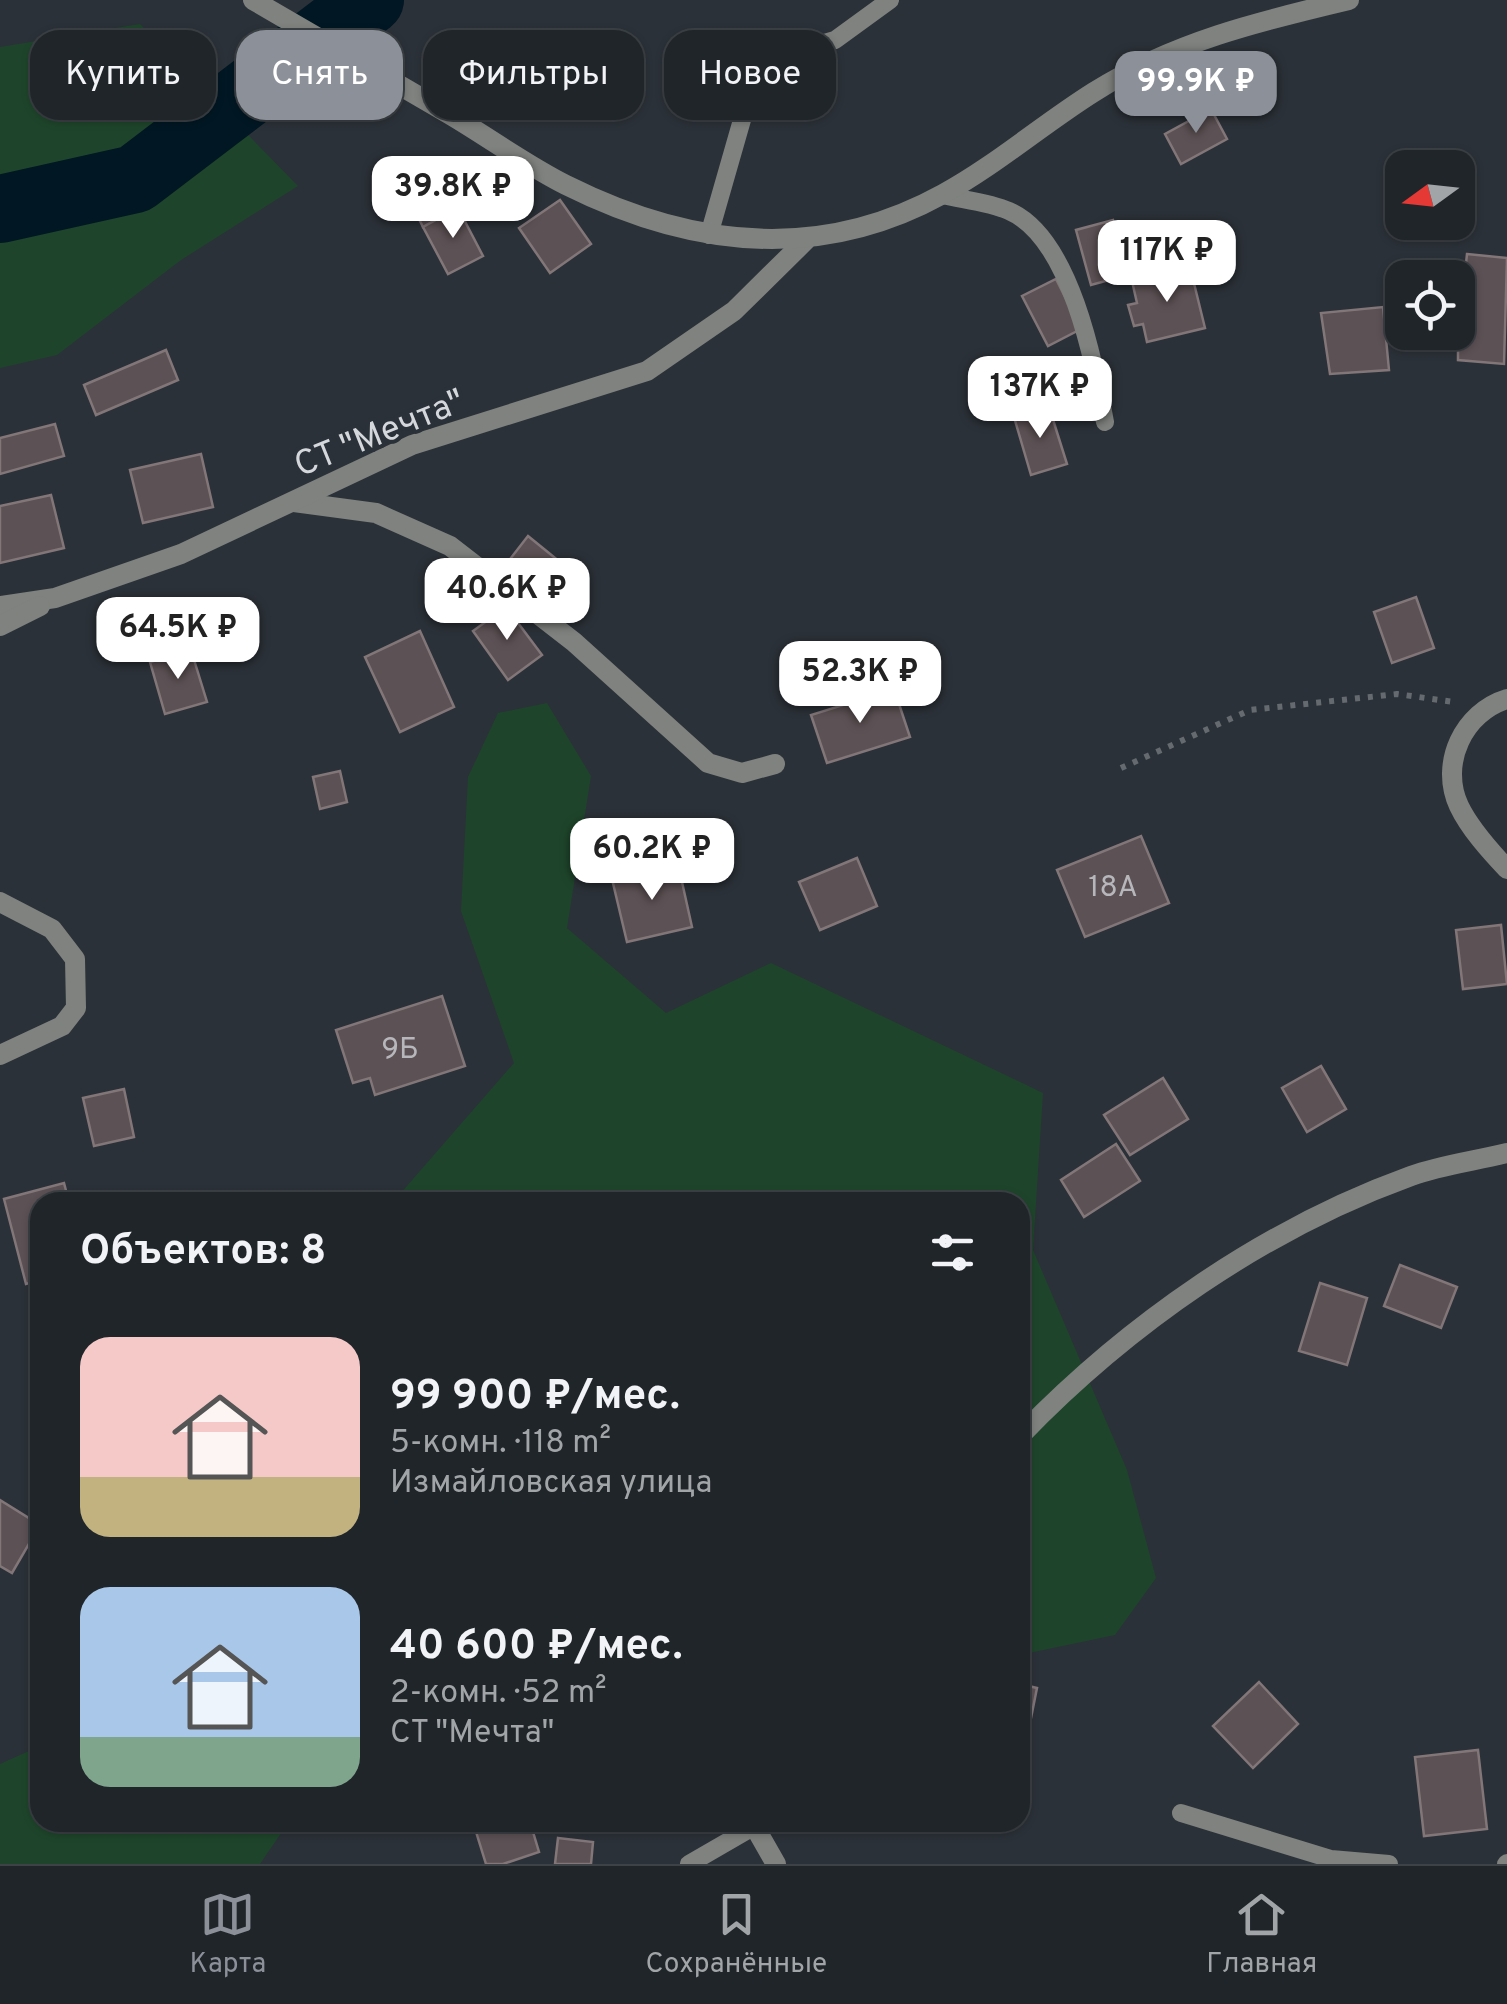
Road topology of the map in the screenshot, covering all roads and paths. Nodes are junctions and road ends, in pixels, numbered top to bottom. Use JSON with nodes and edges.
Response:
{"nodes":[{"id":1,"x":253,"y":0,"type":"edge"},
{"id":2,"x":890,"y":0,"type":"edge"},
{"id":3,"x":1349,"y":0,"type":"edge"},
{"id":4,"x":942,"y":195,"type":"junction"},
{"id":5,"x":709,"y":235,"type":"junction"},
{"id":6,"x":806,"y":240,"type":"junction"},
{"id":7,"x":1105,"y":422,"type":"dead end"},
{"id":8,"x":292,"y":501,"type":"junction"},
{"id":9,"x":55,"y":598,"type":"junction"},
{"id":10,"x":0,"y":606,"type":"edge"},
{"id":11,"x":0,"y":626,"type":"edge"},
{"id":12,"x":1507,"y":700,"type":"edge"},
{"id":13,"x":1485,"y":706,"type":"junction"},
{"id":14,"x":775,"y":764,"type":"dead end"},
{"id":15,"x":1121,"y":768,"type":"dead end"},
{"id":16,"x":1507,"y":869,"type":"edge"},
{"id":17,"x":0,"y":902,"type":"edge"},
{"id":18,"x":0,"y":1056,"type":"edge"},
{"id":19,"x":1507,"y":1153,"type":"edge"},
{"id":20,"x":1030,"y":1426,"type":"edge"},
{"id":21,"x":1181,"y":1813,"type":"dead end"},
{"id":22,"x":741,"y":1832,"type":"edge"},
{"id":23,"x":756,"y":1832,"type":"edge"},
{"id":24,"x":689,"y":1864,"type":"edge"},
{"id":25,"x":776,"y":1864,"type":"edge"},
{"id":26,"x":1389,"y":1864,"type":"edge"}],
"edges":[{"from":1,"to":5,"type":"street"},
{"from":2,"to":5,"type":"lane"},
{"from":3,"to":4,"type":"street"},
{"from":4,"to":6,"type":"street"},
{"from":4,"to":7,"type":"lane"},
{"from":5,"to":6,"type":"street"},
{"from":6,"to":8,"type":"street","name":"СТ \"Мечта\""},
{"from":8,"to":9,"type":"street","name":"СТ \"Мечта\""},
{"from":8,"to":14,"type":"street"},
{"from":9,"to":10,"type":"street","name":"СТ \"Мечта\""},
{"from":9,"to":11,"type":"street"},
{"from":12,"to":13,"type":"street"},
{"from":13,"to":15,"type":"path"},
{"from":13,"to":16,"type":"street"},
{"from":17,"to":18,"type":"street"},
{"from":19,"to":20,"type":"street"},
{"from":21,"to":26,"type":"lane"},
{"from":22,"to":24,"type":"lane"},
{"from":23,"to":25,"type":"street"}]}
